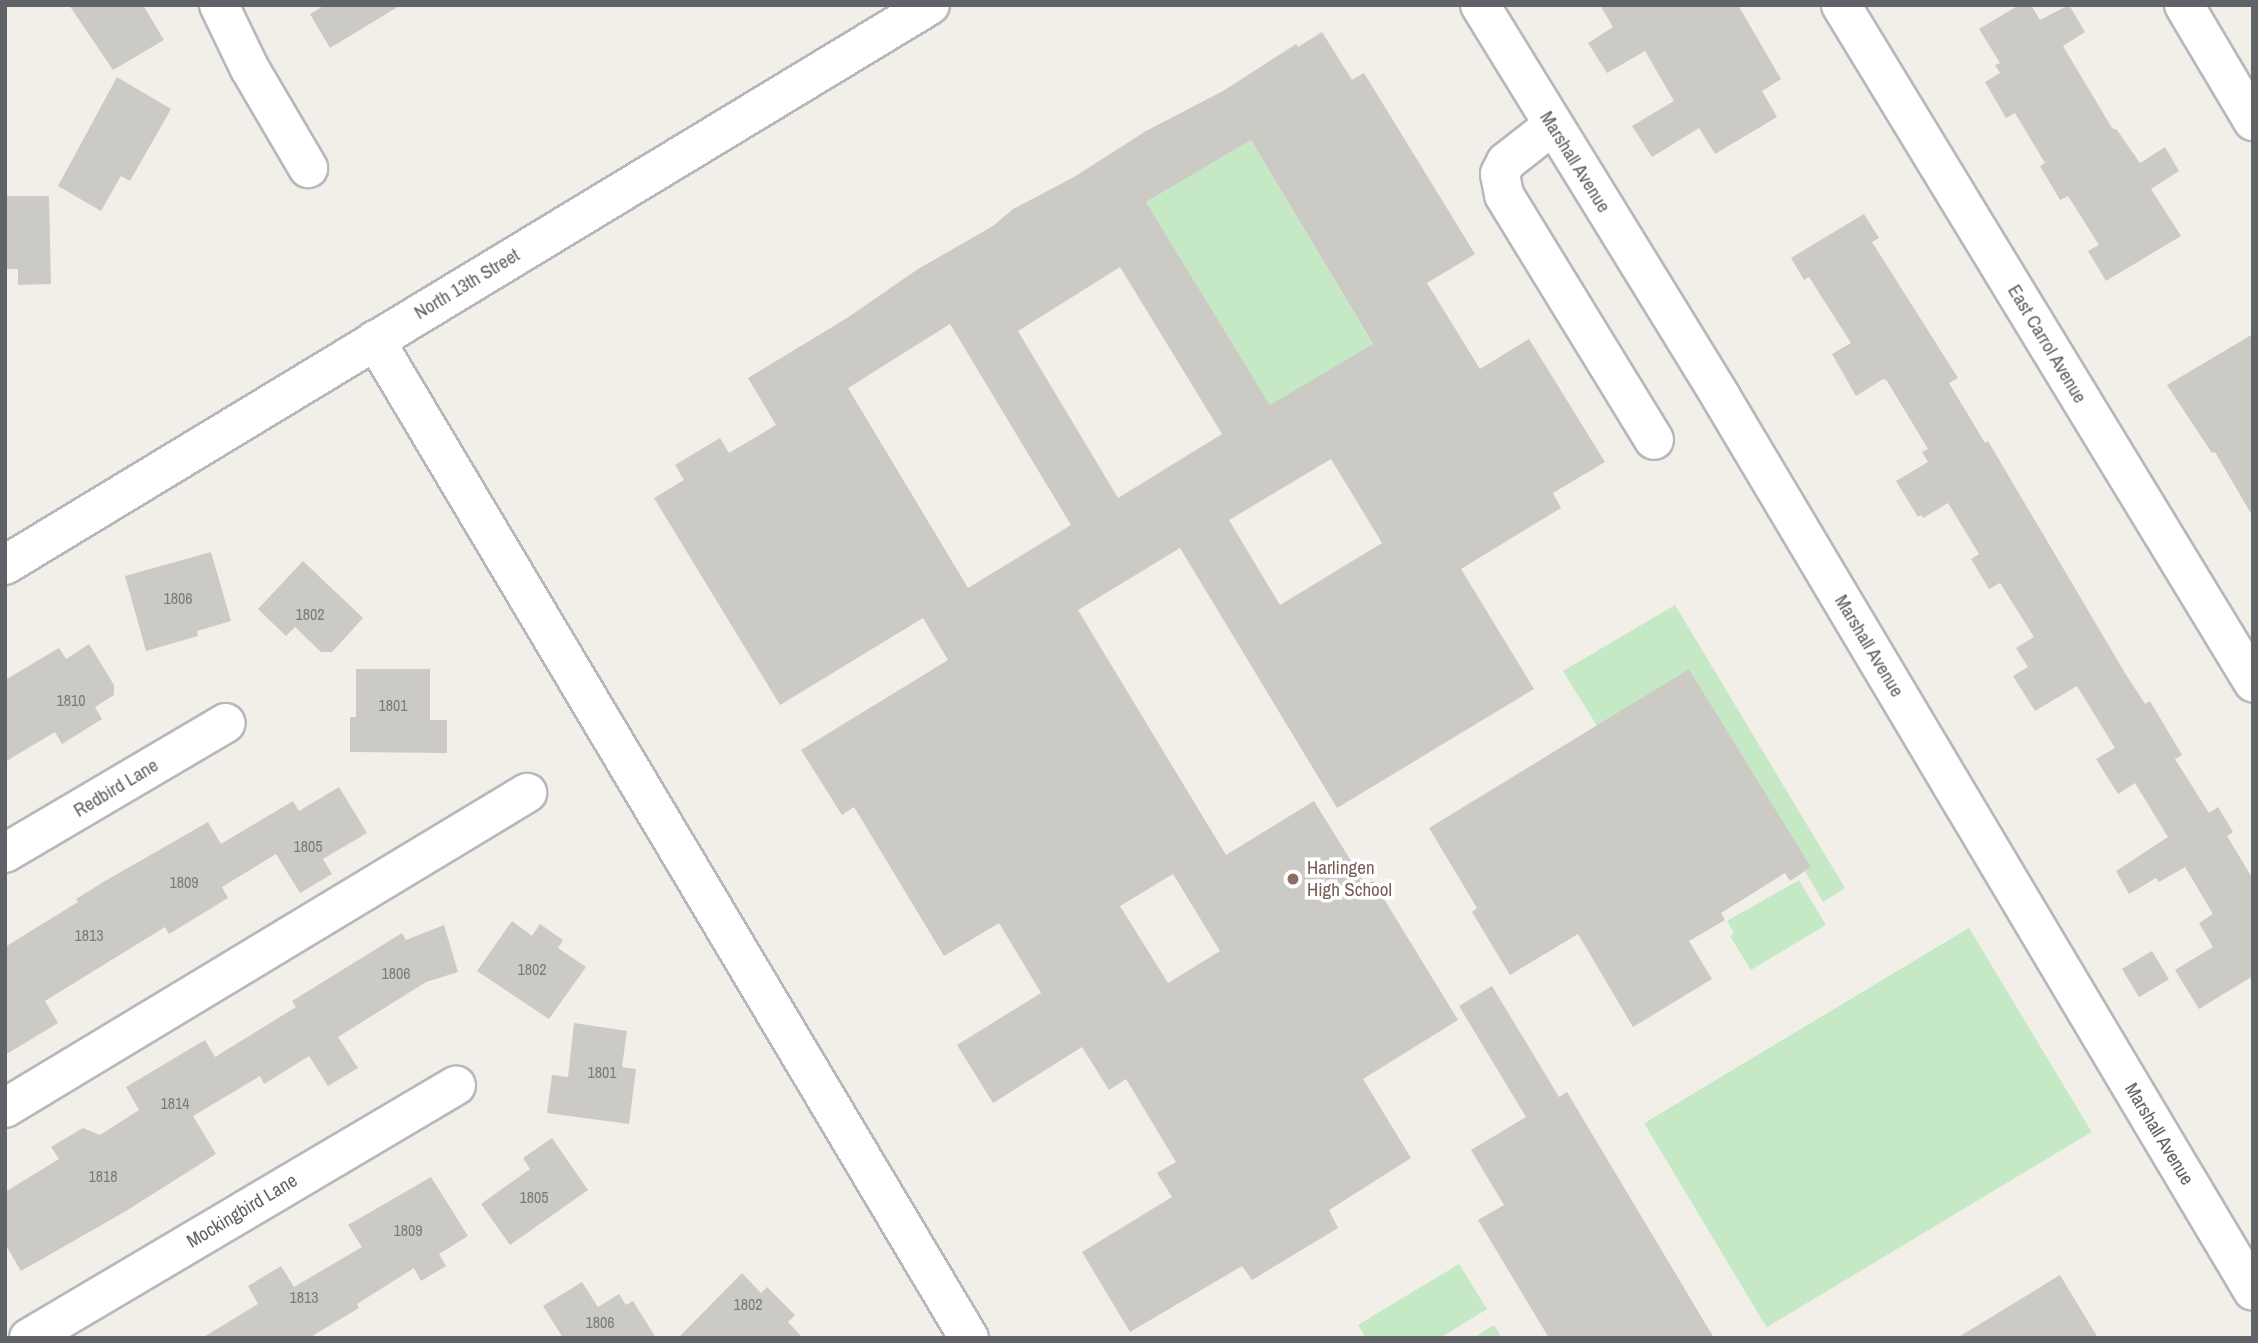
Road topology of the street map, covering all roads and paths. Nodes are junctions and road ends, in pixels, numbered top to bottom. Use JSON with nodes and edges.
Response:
{"nodes":[{"id":1,"x":219,"y":5,"type":"edge"},
{"id":2,"x":930,"y":5,"type":"edge"},
{"id":3,"x":1479,"y":5,"type":"edge"},
{"id":4,"x":1841,"y":5,"type":"edge"},
{"id":5,"x":2184,"y":5,"type":"edge"},
{"id":6,"x":2253,"y":121,"type":"edge"},
{"id":7,"x":1552,"y":126,"type":"junction"},
{"id":8,"x":308,"y":168,"type":"dead end"},
{"id":9,"x":375,"y":340,"type":"junction"},
{"id":10,"x":1654,"y":440,"type":"dead end"},
{"id":11,"x":5,"y":565,"type":"edge"},
{"id":12,"x":2253,"y":682,"type":"edge"},
{"id":13,"x":226,"y":723,"type":"dead end"},
{"id":14,"x":527,"y":793,"type":"dead end"},
{"id":15,"x":5,"y":853,"type":"edge"},
{"id":16,"x":456,"y":1084,"type":"dead end"},
{"id":17,"x":5,"y":1108,"type":"edge"},
{"id":18,"x":2253,"y":1291,"type":"edge"},
{"id":19,"x":29,"y":1338,"type":"edge"},
{"id":20,"x":969,"y":1338,"type":"edge"}],
"edges":[{"from":1,"to":8,"type":"street"},
{"from":2,"to":9,"type":"street","name":"North 13th Street"},
{"from":3,"to":7,"type":"street","name":"Marshall Avenue"},
{"from":4,"to":12,"type":"street","name":"East Carrol Avenue"},
{"from":5,"to":6,"type":"street"},
{"from":7,"to":10,"type":"street"},
{"from":7,"to":18,"type":"street","name":"Marshall Avenue"},
{"from":9,"to":11,"type":"street","name":"North 13th Street"},
{"from":9,"to":20,"type":"street"},
{"from":13,"to":15,"type":"street","name":"Redbird Lane"},
{"from":14,"to":17,"type":"street"},
{"from":16,"to":19,"type":"street","name":"Mockingbird Lane"}]}
